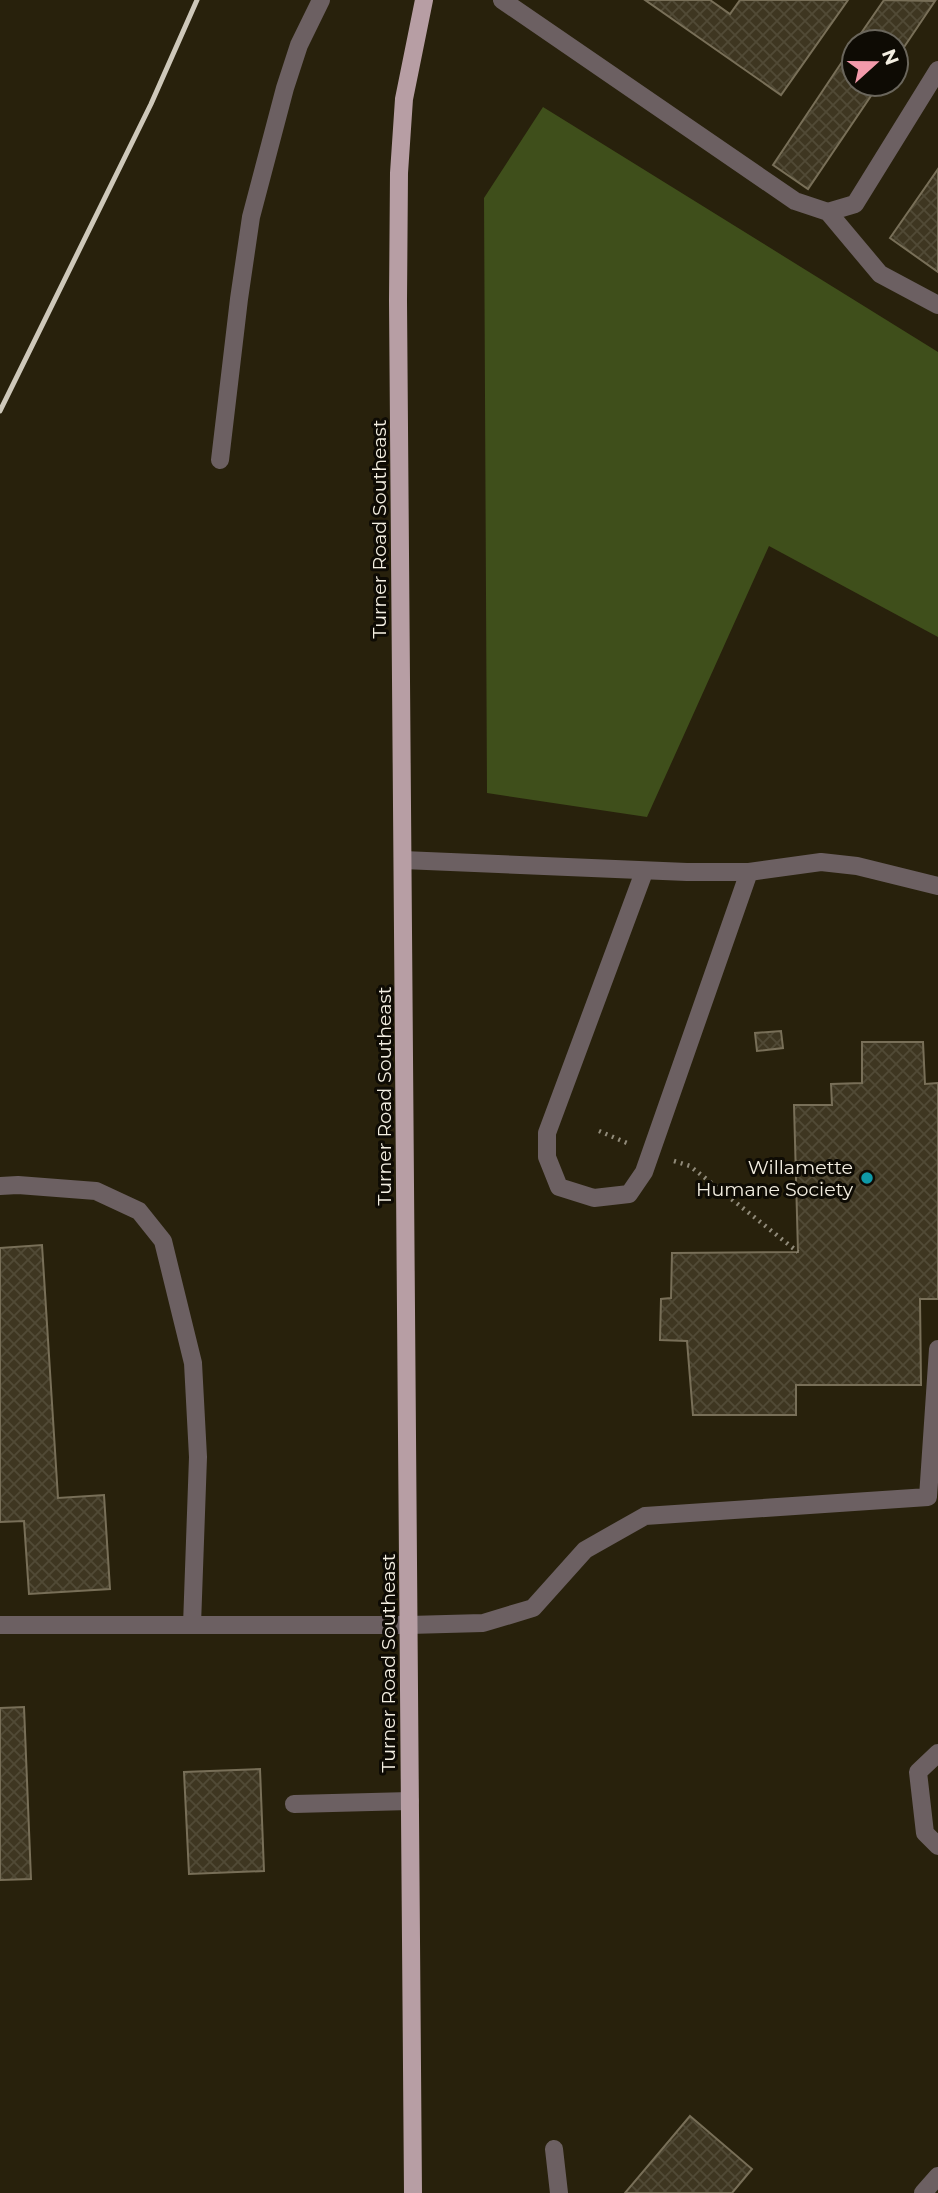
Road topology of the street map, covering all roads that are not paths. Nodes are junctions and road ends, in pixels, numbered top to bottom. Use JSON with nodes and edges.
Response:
{"nodes":[{"id":1,"x":321,"y":0,"type":"edge"},
{"id":2,"x":424,"y":0,"type":"edge"},
{"id":3,"x":502,"y":0,"type":"edge"},
{"id":4,"x":938,"y":70,"type":"edge"},
{"id":5,"x":828,"y":212,"type":"junction"},
{"id":6,"x":938,"y":305,"type":"edge"},
{"id":7,"x":220,"y":460,"type":"dead end"},
{"id":8,"x":403,"y":860,"type":"junction"},
{"id":9,"x":643,"y":872,"type":"junction"},
{"id":10,"x":749,"y":872,"type":"junction"},
{"id":11,"x":938,"y":886,"type":"edge"},
{"id":12,"x":0,"y":1186,"type":"edge"},
{"id":13,"x":938,"y":1349,"type":"edge"},
{"id":14,"x":0,"y":1625,"type":"edge"},
{"id":15,"x":192,"y":1625,"type":"junction"},
{"id":16,"x":408,"y":1625,"type":"junction"},
{"id":17,"x":938,"y":1753,"type":"edge"},
{"id":18,"x":410,"y":1801,"type":"junction"},
{"id":19,"x":294,"y":1804,"type":"dead end"},
{"id":20,"x":938,"y":1846,"type":"edge"},
{"id":21,"x":554,"y":2149,"type":"dead end"},
{"id":22,"x":938,"y":2176,"type":"edge"},
{"id":23,"x":413,"y":2193,"type":"edge"},
{"id":24,"x":559,"y":2193,"type":"edge"},
{"id":25,"x":923,"y":2193,"type":"edge"}],
"edges":[{"from":1,"to":7,"type":"street"},
{"from":2,"to":8,"type":"main road","name":"Turner Road Southeast"},
{"from":3,"to":5,"type":"street"},
{"from":4,"to":5,"type":"street"},
{"from":5,"to":6,"type":"street"},
{"from":8,"to":9,"type":"street"},
{"from":8,"to":16,"type":"main road","name":"Turner Road Southeast"},
{"from":9,"to":10,"type":"street"},
{"from":9,"to":10,"type":"street"},
{"from":10,"to":11,"type":"street"},
{"from":12,"to":15,"type":"street"},
{"from":13,"to":16,"type":"street"},
{"from":14,"to":15,"type":"street"},
{"from":15,"to":16,"type":"street"},
{"from":16,"to":18,"type":"main road","name":"Turner Road Southeast"},
{"from":17,"to":20,"type":"street"},
{"from":18,"to":19,"type":"street"},
{"from":18,"to":23,"type":"main road","name":"Turner Road Southeast"},
{"from":21,"to":24,"type":"street"},
{"from":22,"to":25,"type":"street"}]}
